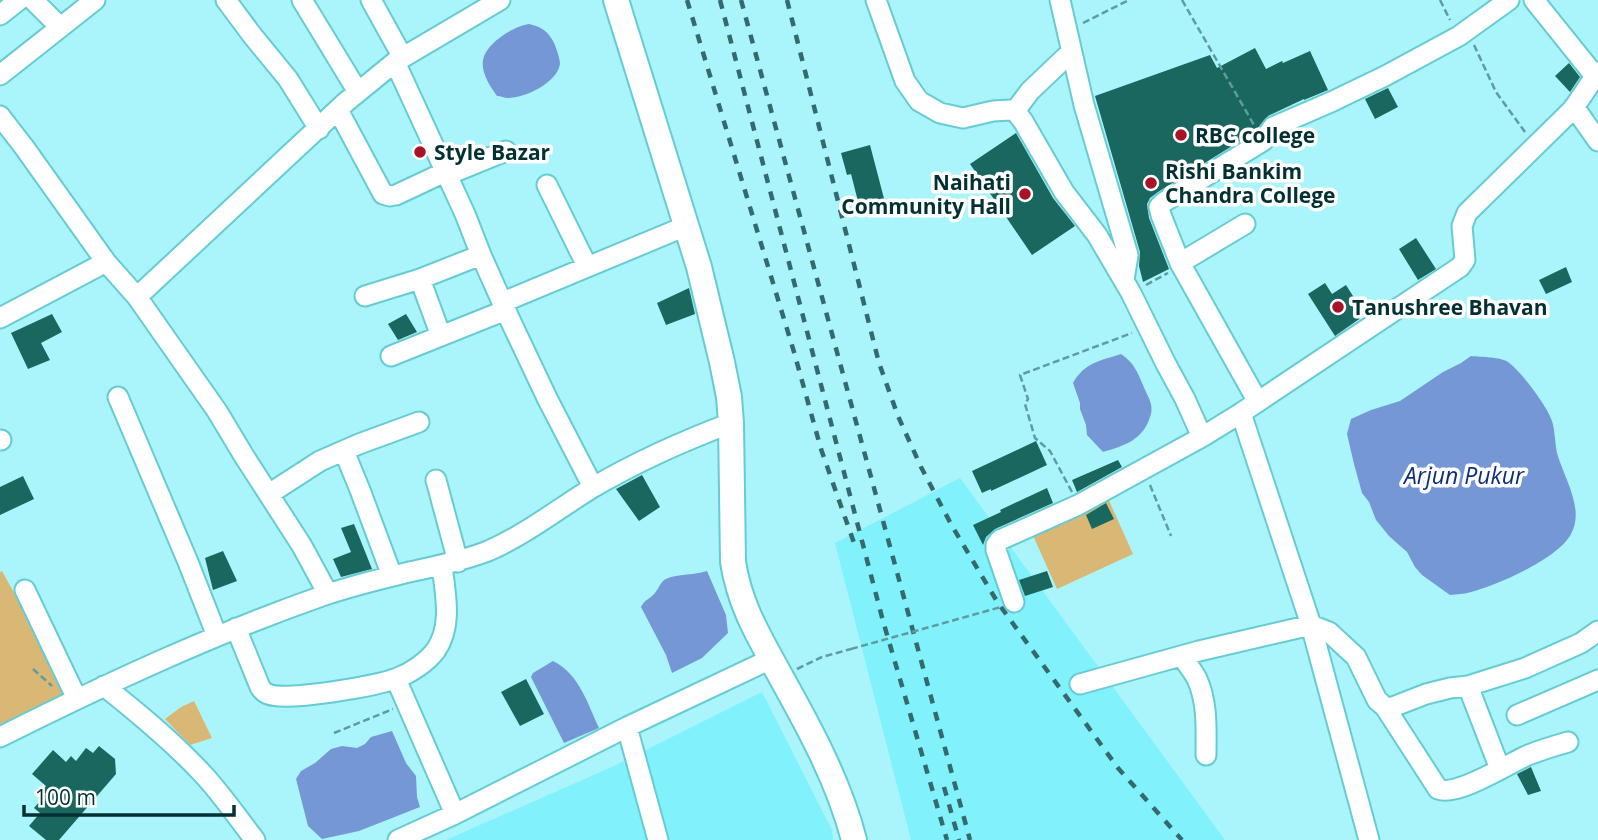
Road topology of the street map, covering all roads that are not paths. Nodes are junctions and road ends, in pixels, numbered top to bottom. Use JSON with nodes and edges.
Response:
{"nodes":[{"id":1,"x":19,"y":0,"type":"edge"},
{"id":2,"x":33,"y":0,"type":"edge"},
{"id":3,"x":95,"y":0,"type":"edge"},
{"id":4,"x":226,"y":0,"type":"edge"},
{"id":5,"x":302,"y":0,"type":"edge"},
{"id":6,"x":370,"y":0,"type":"edge"},
{"id":7,"x":500,"y":0,"type":"edge"},
{"id":8,"x":616,"y":0,"type":"edge"},
{"id":9,"x":876,"y":0,"type":"edge"},
{"id":10,"x":1060,"y":0,"type":"edge"},
{"id":11,"x":1509,"y":0,"type":"edge"},
{"id":12,"x":1534,"y":0,"type":"edge"},
{"id":13,"x":0,"y":15,"type":"edge"},
{"id":14,"x":60,"y":27,"type":"junction"},
{"id":15,"x":1071,"y":52,"type":"junction"},
{"id":16,"x":398,"y":59,"type":"junction"},
{"id":17,"x":1596,"y":74,"type":"edge"},
{"id":18,"x":0,"y":75,"type":"edge"},
{"id":19,"x":358,"y":92,"type":"junction"},
{"id":20,"x":1574,"y":107,"type":"junction"},
{"id":21,"x":338,"y":110,"type":"junction"},
{"id":22,"x":1015,"y":111,"type":"junction"},
{"id":23,"x":0,"y":116,"type":"edge"},
{"id":24,"x":319,"y":129,"type":"junction"},
{"id":25,"x":1598,"y":141,"type":"edge"},
{"id":26,"x":506,"y":151,"type":"dead end"},
{"id":27,"x":446,"y":173,"type":"junction"},
{"id":28,"x":547,"y":185,"type":"dead end"},
{"id":29,"x":1245,"y":224,"type":"dead end"},
{"id":30,"x":686,"y":226,"type":"junction"},
{"id":31,"x":481,"y":255,"type":"junction"},
{"id":32,"x":106,"y":262,"type":"junction"},
{"id":33,"x":1181,"y":264,"type":"junction"},
{"id":34,"x":587,"y":266,"type":"junction"},
{"id":35,"x":420,"y":279,"type":"junction"},
{"id":36,"x":1127,"y":286,"type":"junction"},
{"id":37,"x":365,"y":296,"type":"dead end"},
{"id":38,"x":137,"y":297,"type":"junction"},
{"id":39,"x":504,"y":306,"type":"junction"},
{"id":40,"x":0,"y":318,"type":"edge"},
{"id":41,"x":441,"y":336,"type":"junction"},
{"id":42,"x":391,"y":356,"type":"dead end"},
{"id":43,"x":118,"y":397,"type":"dead end"},
{"id":44,"x":1258,"y":402,"type":"junction"},
{"id":45,"x":1241,"y":413,"type":"junction"},
{"id":46,"x":419,"y":422,"type":"dead end"},
{"id":47,"x":731,"y":423,"type":"junction"},
{"id":48,"x":1202,"y":437,"type":"junction"},
{"id":49,"x":344,"y":451,"type":"junction"},
{"id":50,"x":436,"y":480,"type":"dead end"},
{"id":51,"x":593,"y":487,"type":"junction"},
{"id":52,"x":268,"y":494,"type":"junction"},
{"id":53,"x":450,"y":564,"type":"junction"},
{"id":54,"x":392,"y":576,"type":"junction"},
{"id":55,"x":25,"y":590,"type":"dead end"},
{"id":56,"x":328,"y":594,"type":"junction"},
{"id":57,"x":1008,"y":605,"type":"road end"},
{"id":58,"x":1311,"y":625,"type":"junction"},
{"id":59,"x":236,"y":628,"type":"junction"},
{"id":60,"x":1598,"y":631,"type":"edge"},
{"id":61,"x":217,"y":636,"type":"junction"},
{"id":62,"x":1182,"y":656,"type":"junction"},
{"id":63,"x":776,"y":667,"type":"junction"},
{"id":64,"x":396,"y":679,"type":"junction"},
{"id":65,"x":1598,"y":680,"type":"edge"},
{"id":66,"x":1080,"y":684,"type":"dead end"},
{"id":67,"x":104,"y":686,"type":"junction"},
{"id":68,"x":1468,"y":686,"type":"junction"},
{"id":69,"x":77,"y":699,"type":"junction"},
{"id":70,"x":1385,"y":707,"type":"junction"},
{"id":71,"x":1517,"y":715,"type":"dead end"},
{"id":72,"x":627,"y":727,"type":"junction"},
{"id":73,"x":0,"y":737,"type":"edge"},
{"id":74,"x":1568,"y":741,"type":"dead end"},
{"id":75,"x":1206,"y":755,"type":"dead end"},
{"id":76,"x":1500,"y":769,"type":"junction"},
{"id":77,"x":454,"y":814,"type":"junction"},
{"id":78,"x":255,"y":840,"type":"edge"},
{"id":79,"x":398,"y":840,"type":"edge"},
{"id":80,"x":658,"y":840,"type":"edge"},
{"id":81,"x":854,"y":840,"type":"edge"},
{"id":82,"x":1369,"y":840,"type":"edge"}],
"edges":[{"from":1,"to":13,"type":"street"},
{"from":2,"to":14,"type":"street"},
{"from":3,"to":14,"type":"street"},
{"from":4,"to":24,"type":"street"},
{"from":5,"to":19,"type":"street"},
{"from":6,"to":16,"type":"street"},
{"from":7,"to":16,"type":"street"},
{"from":8,"to":30,"type":"main road"},
{"from":9,"to":22,"type":"street"},
{"from":10,"to":15,"type":"street"},
{"from":11,"to":33,"type":"street"},
{"from":12,"to":17,"type":"street"},
{"from":14,"to":18,"type":"street"},
{"from":15,"to":22,"type":"street"},
{"from":15,"to":36,"type":"street"},
{"from":16,"to":19,"type":"street"},
{"from":16,"to":27,"type":"street"},
{"from":17,"to":20,"type":"street"},
{"from":19,"to":21,"type":"street"},
{"from":20,"to":25,"type":"street"},
{"from":20,"to":44,"type":"street"},
{"from":21,"to":24,"type":"street"},
{"from":21,"to":27,"type":"street"},
{"from":22,"to":36,"type":"street"},
{"from":23,"to":32,"type":"street"},
{"from":24,"to":38,"type":"street"},
{"from":26,"to":27,"type":"street"},
{"from":27,"to":31,"type":"street"},
{"from":28,"to":34,"type":"street"},
{"from":29,"to":33,"type":"street"},
{"from":30,"to":34,"type":"street"},
{"from":30,"to":47,"type":"main road"},
{"from":31,"to":35,"type":"street"},
{"from":31,"to":39,"type":"street"},
{"from":32,"to":38,"type":"street"},
{"from":32,"to":40,"type":"street"},
{"from":33,"to":44,"type":"street"},
{"from":34,"to":39,"type":"street"},
{"from":35,"to":37,"type":"street"},
{"from":35,"to":41,"type":"street"},
{"from":36,"to":48,"type":"street"},
{"from":38,"to":52,"type":"street"},
{"from":39,"to":41,"type":"street"},
{"from":39,"to":51,"type":"street"},
{"from":41,"to":42,"type":"street"},
{"from":43,"to":61,"type":"street"},
{"from":44,"to":45,"type":"street"},
{"from":45,"to":48,"type":"street"},
{"from":45,"to":58,"type":"street"},
{"from":46,"to":49,"type":"street"},
{"from":47,"to":51,"type":"street"},
{"from":47,"to":63,"type":"main road"},
{"from":48,"to":57,"type":"street"},
{"from":49,"to":52,"type":"street"},
{"from":49,"to":54,"type":"street"},
{"from":50,"to":53,"type":"street"},
{"from":51,"to":53,"type":"street"},
{"from":52,"to":56,"type":"street"},
{"from":53,"to":54,"type":"street"},
{"from":53,"to":64,"type":"street"},
{"from":54,"to":56,"type":"street"},
{"from":55,"to":69,"type":"street"},
{"from":56,"to":59,"type":"street"},
{"from":58,"to":62,"type":"street"},
{"from":58,"to":70,"type":"street"},
{"from":58,"to":82,"type":"street"},
{"from":59,"to":61,"type":"street"},
{"from":59,"to":64,"type":"street"},
{"from":60,"to":68,"type":"street"},
{"from":61,"to":67,"type":"street"},
{"from":62,"to":66,"type":"street"},
{"from":62,"to":75,"type":"street"},
{"from":63,"to":72,"type":"street"},
{"from":63,"to":81,"type":"main road"},
{"from":64,"to":77,"type":"street"},
{"from":65,"to":71,"type":"street"},
{"from":67,"to":69,"type":"street"},
{"from":67,"to":78,"type":"street"},
{"from":68,"to":70,"type":"street"},
{"from":68,"to":76,"type":"street"},
{"from":69,"to":73,"type":"street"},
{"from":70,"to":76,"type":"street"},
{"from":72,"to":77,"type":"street"},
{"from":72,"to":80,"type":"street"},
{"from":74,"to":76,"type":"street"},
{"from":77,"to":79,"type":"street"}]}
